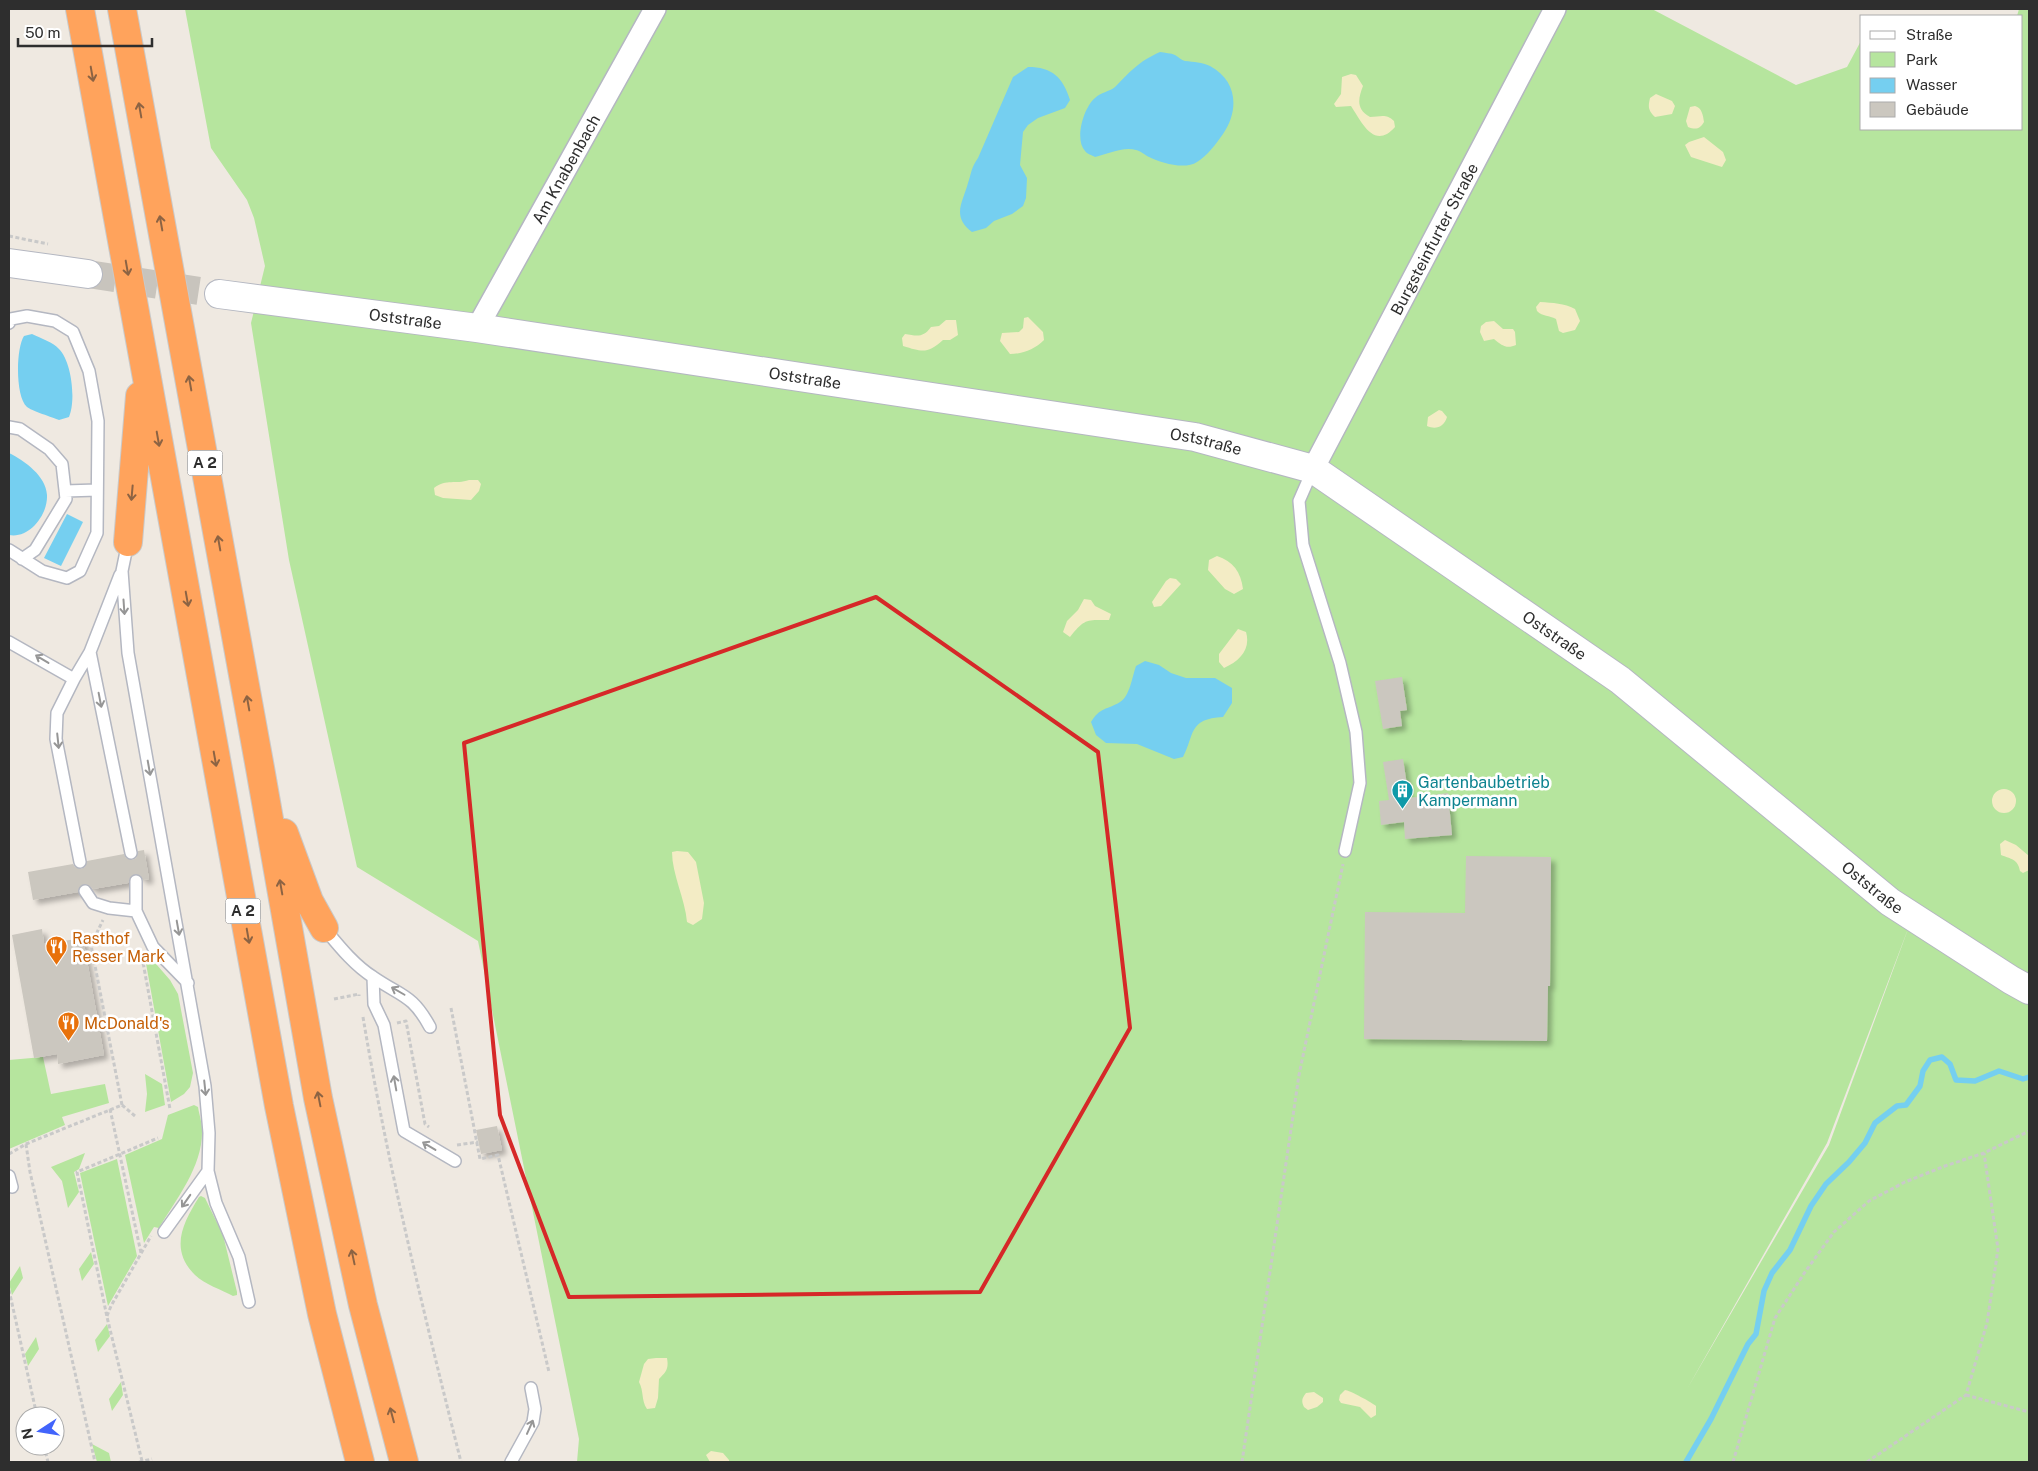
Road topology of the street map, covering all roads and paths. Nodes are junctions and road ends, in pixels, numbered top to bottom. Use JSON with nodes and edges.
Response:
{"nodes":[{"id":1,"x":80,"y":9,"type":"edge"},
{"id":2,"x":122,"y":9,"type":"edge"},
{"id":3,"x":655,"y":9,"type":"edge"},
{"id":4,"x":1555,"y":9,"type":"edge"},
{"id":5,"x":9,"y":263,"type":"edge"},
{"id":6,"x":88,"y":274,"type":"tunnel mouth"},
{"id":7,"x":220,"y":294,"type":"tunnel mouth"},
{"id":8,"x":9,"y":323,"type":"edge"},
{"id":9,"x":477,"y":328,"type":"junction"},
{"id":10,"x":143,"y":357,"type":"junction"},
{"id":11,"x":9,"y":427,"type":"edge"},
{"id":12,"x":1313,"y":469,"type":"junction"},
{"id":13,"x":97,"y":490,"type":"junction"},
{"id":14,"x":65,"y":491,"type":"junction"},
{"id":15,"x":128,"y":542,"type":"joint"},
{"id":16,"x":9,"y":550,"type":"edge"},
{"id":17,"x":22,"y":559,"type":"junction"},
{"id":18,"x":122,"y":571,"type":"junction"},
{"id":19,"x":9,"y":642,"type":"edge"},
{"id":20,"x":90,"y":652,"type":"junction"},
{"id":21,"x":74,"y":679,"type":"junction"},
{"id":22,"x":260,"y":768,"type":"junction"},
{"id":23,"x":1345,"y":851,"type":"joint"},
{"id":24,"x":131,"y":853,"type":"dead end"},
{"id":25,"x":80,"y":862,"type":"dead end"},
{"id":26,"x":136,"y":881,"type":"dead end"},
{"id":27,"x":85,"y":891,"type":"dead end"},
{"id":28,"x":109,"y":908,"type":"junction"},
{"id":29,"x":136,"y":912,"type":"junction"},
{"id":30,"x":324,"y":928,"type":"joint"},
{"id":31,"x":148,"y":935,"type":"junction"},
{"id":32,"x":373,"y":977,"type":"junction"},
{"id":33,"x":188,"y":983,"type":"junction"},
{"id":34,"x":2029,"y":990,"type":"edge"},
{"id":35,"x":334,"y":999,"type":"dead end"},
{"id":36,"x":360,"y":1002,"type":"dead end"},
{"id":37,"x":451,"y":1008,"type":"dead end"},
{"id":38,"x":362,"y":1011,"type":"dead end"},
{"id":39,"x":384,"y":1025,"type":"junction"},
{"id":40,"x":430,"y":1027,"type":"dead end"},
{"id":41,"x":365,"y":1029,"type":"junction"},
{"id":42,"x":122,"y":1105,"type":"junction"},
{"id":43,"x":110,"y":1109,"type":"junction"},
{"id":44,"x":170,"y":1109,"type":"dead end"},
{"id":45,"x":134,"y":1116,"type":"dead end"},
{"id":46,"x":432,"y":1128,"type":"dead end"},
{"id":47,"x":2029,"y":1131,"type":"edge"},
{"id":48,"x":158,"y":1138,"type":"dead end"},
{"id":49,"x":451,"y":1140,"type":"dead end"},
{"id":50,"x":477,"y":1142,"type":"junction"},
{"id":51,"x":26,"y":1144,"type":"junction"},
{"id":52,"x":1984,"y":1153,"type":"junction"},
{"id":53,"x":9,"y":1154,"type":"edge"},
{"id":54,"x":121,"y":1155,"type":"junction"},
{"id":55,"x":455,"y":1162,"type":"dead end"},
{"id":56,"x":208,"y":1170,"type":"junction"},
{"id":57,"x":164,"y":1232,"type":"joint"},
{"id":58,"x":141,"y":1252,"type":"junction"},
{"id":59,"x":9,"y":1290,"type":"edge"},
{"id":60,"x":249,"y":1302,"type":"dead end"},
{"id":61,"x":107,"y":1317,"type":"junction"},
{"id":62,"x":549,"y":1372,"type":"dead end"},
{"id":63,"x":531,"y":1388,"type":"dead end"},
{"id":64,"x":1966,"y":1395,"type":"junction"},
{"id":65,"x":35,"y":1406,"type":"edge"},
{"id":66,"x":2029,"y":1412,"type":"edge"},
{"id":67,"x":152,"y":1459,"type":"dead end"},
{"id":68,"x":95,"y":1462,"type":"edge"},
{"id":69,"x":140,"y":1462,"type":"edge"},
{"id":70,"x":360,"y":1462,"type":"edge"},
{"id":71,"x":404,"y":1462,"type":"edge"},
{"id":72,"x":461,"y":1462,"type":"edge"},
{"id":73,"x":511,"y":1462,"type":"edge"},
{"id":74,"x":1242,"y":1462,"type":"edge"},
{"id":75,"x":1733,"y":1462,"type":"edge"},
{"id":76,"x":1867,"y":1462,"type":"edge"}],
"edges":[{"from":1,"to":10,"type":"highway","number":"A 2","one_way":true},
{"from":22,"to":2,"type":"highway","number":"A 2","one_way":true},
{"from":3,"to":9,"type":"street","name":"Am Knabenbach"},
{"from":4,"to":12,"type":"street","name":"Burgsteinfurter Straße"},
{"from":5,"to":6,"type":"street"},
{"from":7,"to":9,"type":"street","name":"Oststraße"},
{"from":8,"to":13,"type":"lane"},
{"from":9,"to":12,"type":"street","name":"Oststraße"},
{"from":10,"to":15,"type":"highway","one_way":true},
{"from":10,"to":70,"type":"highway","number":"A 2","one_way":true},
{"from":11,"to":14,"type":"lane"},
{"from":12,"to":23,"type":"lane"},
{"from":12,"to":34,"type":"street","name":"Oststraße"},
{"from":13,"to":14,"type":"lane"},
{"from":13,"to":17,"type":"lane"},
{"from":14,"to":17,"type":"lane"},
{"from":15,"to":18,"type":"lane"},
{"from":16,"to":17,"type":"lane"},
{"from":18,"to":20,"type":"lane"},
{"from":18,"to":33,"type":"lane","one_way":true},
{"from":21,"to":19,"type":"lane","one_way":true},
{"from":20,"to":21,"type":"lane"},
{"from":20,"to":24,"type":"lane","one_way":true},
{"from":21,"to":25,"type":"lane","one_way":true},
{"from":22,"to":30,"type":"highway"},
{"from":71,"to":22,"type":"highway","number":"A 2","one_way":true},
{"from":23,"to":74,"type":"path"},
{"from":26,"to":29,"type":"lane"},
{"from":27,"to":28,"type":"lane"},
{"from":28,"to":29,"type":"lane"},
{"from":28,"to":42,"type":"path"},
{"from":29,"to":31,"type":"lane"},
{"from":30,"to":32,"type":"lane"},
{"from":31,"to":33,"type":"lane"},
{"from":31,"to":44,"type":"path"},
{"from":32,"to":39,"type":"lane"},
{"from":40,"to":32,"type":"lane","one_way":true},
{"from":33,"to":56,"type":"lane","one_way":true},
{"from":35,"to":36,"type":"path"},
{"from":37,"to":50,"type":"path"},
{"from":38,"to":41,"type":"path"},
{"from":39,"to":41,"type":"path"},
{"from":39,"to":46,"type":"path"},
{"from":55,"to":39,"type":"lane","one_way":true},
{"from":41,"to":72,"type":"path"},
{"from":42,"to":43,"type":"path"},
{"from":42,"to":45,"type":"path"},
{"from":43,"to":51,"type":"path"},
{"from":43,"to":54,"type":"path"},
{"from":47,"to":52,"type":"path"},
{"from":48,"to":54,"type":"path"},
{"from":49,"to":50,"type":"path"},
{"from":50,"to":62,"type":"path"},
{"from":51,"to":53,"type":"path"},
{"from":51,"to":68,"type":"path"},
{"from":52,"to":64,"type":"path"},
{"from":52,"to":75,"type":"path"},
{"from":54,"to":58,"type":"path"},
{"from":54,"to":61,"type":"path"},
{"from":56,"to":57,"type":"lane","one_way":true},
{"from":56,"to":60,"type":"lane"},
{"from":57,"to":58,"type":"path"},
{"from":58,"to":61,"type":"path"},
{"from":59,"to":65,"type":"path"},
{"from":61,"to":69,"type":"path"},
{"from":73,"to":63,"type":"lane","one_way":true},
{"from":64,"to":66,"type":"path"},
{"from":64,"to":76,"type":"path"},
{"from":67,"to":69,"type":"path"}]}
